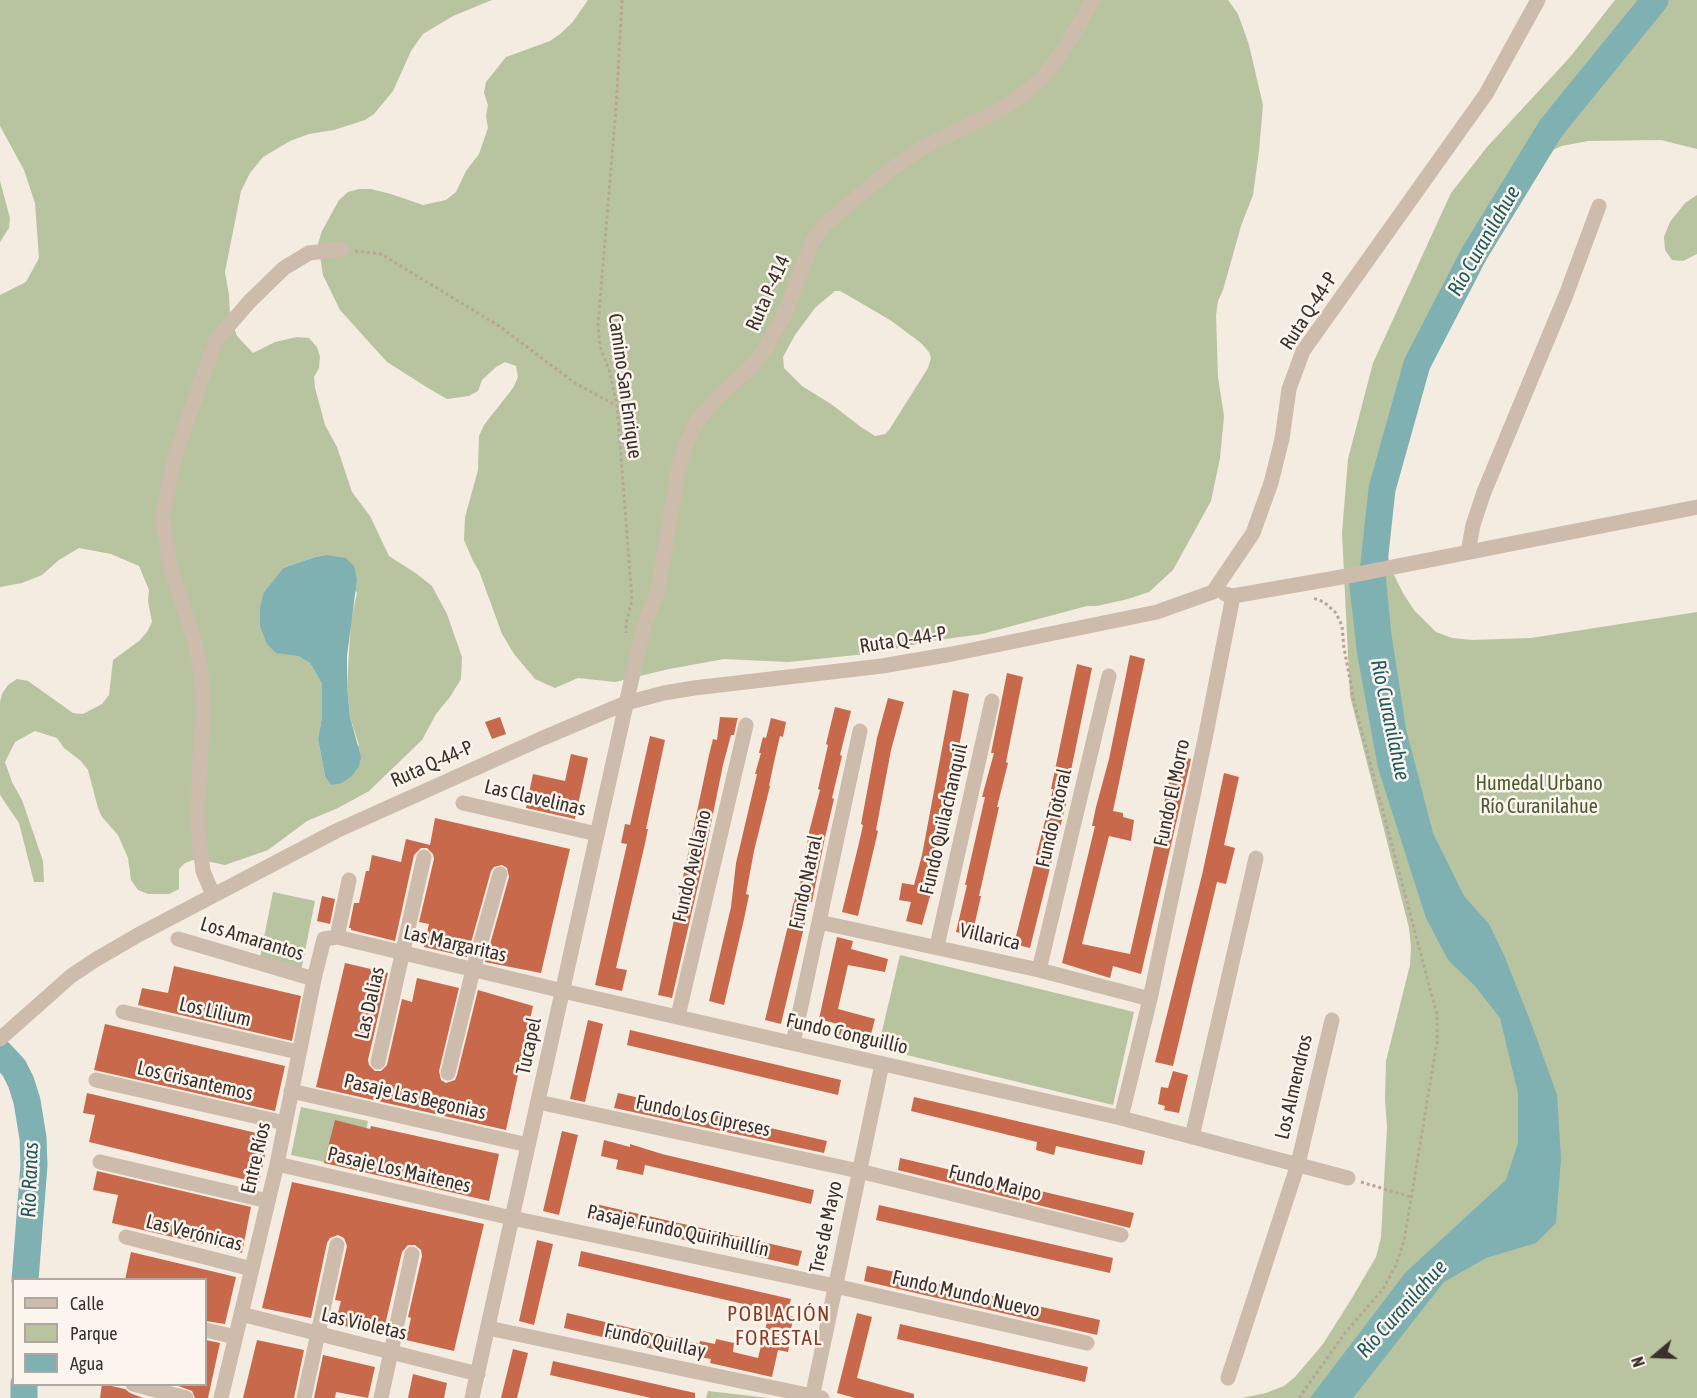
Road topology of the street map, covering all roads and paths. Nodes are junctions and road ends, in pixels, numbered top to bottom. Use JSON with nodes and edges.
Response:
{"nodes":[{"id":1,"x":622,"y":0,"type":"edge"},
{"id":2,"x":1093,"y":0,"type":"edge"},
{"id":3,"x":1538,"y":0,"type":"edge"},
{"id":4,"x":1599,"y":206,"type":"dead end"},
{"id":5,"x":342,"y":249,"type":"joint"},
{"id":6,"x":617,"y":406,"type":"junction"},
{"id":7,"x":1697,"y":507,"type":"edge"},
{"id":8,"x":1468,"y":552,"type":"junction"},
{"id":9,"x":1286,"y":587,"type":"junction"},
{"id":10,"x":1213,"y":592,"type":"junction"},
{"id":11,"x":1233,"y":596,"type":"junction"},
{"id":12,"x":626,"y":635,"type":"dead end"},
{"id":13,"x":1109,"y":676,"type":"dead end"},
{"id":14,"x":992,"y":701,"type":"dead end"},
{"id":15,"x":626,"y":703,"type":"junction"},
{"id":16,"x":746,"y":725,"type":"dead end"},
{"id":17,"x":860,"y":731,"type":"dead end"},
{"id":18,"x":463,"y":803,"type":"dead end"},
{"id":19,"x":597,"y":834,"type":"junction"},
{"id":20,"x":424,"y":856,"type":"dead end"},
{"id":21,"x":1256,"y":858,"type":"dead end"},
{"id":22,"x":500,"y":874,"type":"dead end"},
{"id":23,"x":349,"y":880,"type":"dead end"},
{"id":24,"x":213,"y":895,"type":"junction"},
{"id":25,"x":819,"y":922,"type":"junction"},
{"id":26,"x":337,"y":937,"type":"junction"},
{"id":27,"x":178,"y":939,"type":"dead end"},
{"id":28,"x":937,"y":946,"type":"junction"},
{"id":29,"x":403,"y":953,"type":"junction"},
{"id":30,"x":473,"y":970,"type":"junction"},
{"id":31,"x":1039,"y":970,"type":"junction"},
{"id":32,"x":314,"y":979,"type":"junction"},
{"id":33,"x":562,"y":991,"type":"junction"},
{"id":34,"x":1150,"y":999,"type":"junction"},
{"id":35,"x":123,"y":1012,"type":"dead end"},
{"id":36,"x":678,"y":1016,"type":"junction"},
{"id":37,"x":1332,"y":1020,"type":"dead end"},
{"id":38,"x":0,"y":1039,"type":"edge"},
{"id":39,"x":793,"y":1042,"type":"junction"},
{"id":40,"x":298,"y":1052,"type":"junction"},
{"id":41,"x":378,"y":1062,"type":"dead end"},
{"id":42,"x":882,"y":1064,"type":"junction"},
{"id":43,"x":448,"y":1073,"type":"dead end"},
{"id":44,"x":96,"y":1080,"type":"dead end"},
{"id":45,"x":291,"y":1091,"type":"junction"},
{"id":46,"x":538,"y":1102,"type":"junction"},
{"id":47,"x":1121,"y":1118,"type":"junction"},
{"id":48,"x":285,"y":1123,"type":"junction"},
{"id":49,"x":1192,"y":1137,"type":"junction"},
{"id":50,"x":528,"y":1145,"type":"junction"},
{"id":51,"x":100,"y":1162,"type":"dead end"},
{"id":52,"x":277,"y":1164,"type":"junction"},
{"id":53,"x":1298,"y":1164,"type":"junction"},
{"id":54,"x":859,"y":1171,"type":"junction"},
{"id":55,"x":1348,"y":1178,"type":"joint"},
{"id":56,"x":1411,"y":1197,"type":"junction"},
{"id":57,"x":268,"y":1201,"type":"junction"},
{"id":58,"x":512,"y":1218,"type":"junction"},
{"id":59,"x":1121,"y":1235,"type":"dead end"},
{"id":60,"x":126,"y":1238,"type":"dead end"},
{"id":61,"x":337,"y":1245,"type":"dead end"},
{"id":62,"x":412,"y":1254,"type":"dead end"},
{"id":63,"x":252,"y":1269,"type":"junction"},
{"id":64,"x":835,"y":1286,"type":"junction"},
{"id":65,"x":241,"y":1314,"type":"junction"},
{"id":66,"x":488,"y":1328,"type":"junction"},
{"id":67,"x":207,"y":1330,"type":"edge"},
{"id":68,"x":319,"y":1335,"type":"junction"},
{"id":69,"x":235,"y":1337,"type":"junction"},
{"id":70,"x":1087,"y":1343,"type":"dead end"},
{"id":71,"x":391,"y":1352,"type":"junction"},
{"id":72,"x":478,"y":1374,"type":"junction"},
{"id":73,"x":1228,"y":1378,"type":"dead end"},
{"id":74,"x":141,"y":1386,"type":"edge"},
{"id":75,"x":815,"y":1397,"type":"edge"},
{"id":76,"x":186,"y":1398,"type":"edge"},
{"id":77,"x":221,"y":1398,"type":"edge"},
{"id":78,"x":304,"y":1398,"type":"edge"},
{"id":79,"x":381,"y":1398,"type":"edge"},
{"id":80,"x":472,"y":1398,"type":"edge"},
{"id":81,"x":1299,"y":1398,"type":"edge"}],
"edges":[{"from":1,"to":6,"type":"path","name":"Camino San Enrique"},
{"from":2,"to":15,"type":"street","name":"Ruta P-414"},
{"from":3,"to":10,"type":"street","name":"Ruta Q-44-P"},
{"from":4,"to":8,"type":"street"},
{"from":5,"to":6,"type":"path"},
{"from":5,"to":24,"type":"street"},
{"from":6,"to":12,"type":"path","name":"Camino San Enrique"},
{"from":7,"to":8,"type":"street"},
{"from":8,"to":9,"type":"street"},
{"from":9,"to":11,"type":"street"},
{"from":9,"to":56,"type":"path"},
{"from":10,"to":11,"type":"street"},
{"from":10,"to":15,"type":"street","name":"Ruta Q-44-P"},
{"from":11,"to":34,"type":"street","name":"Fundo El Morro"},
{"from":13,"to":31,"type":"street","name":"Fundo Totoral"},
{"from":14,"to":28,"type":"street","name":"Fundo Quilachanquil"},
{"from":15,"to":19,"type":"street","name":"Tucapel"},
{"from":15,"to":24,"type":"street","name":"Ruta Q-44-P"},
{"from":16,"to":36,"type":"street","name":"Fundo Avellano"},
{"from":17,"to":25,"type":"street","name":"Fundo Natral"},
{"from":18,"to":19,"type":"street","name":"Las Clavelinas"},
{"from":19,"to":33,"type":"street","name":"Tucapel"},
{"from":20,"to":29,"type":"street","name":"Las Dalias"},
{"from":21,"to":49,"type":"street"},
{"from":22,"to":30,"type":"street"},
{"from":23,"to":26,"type":"street"},
{"from":24,"to":38,"type":"street","name":"Ruta Q-44-P"},
{"from":25,"to":28,"type":"street","name":"Villarica"},
{"from":25,"to":39,"type":"street","name":"Fundo Natral"},
{"from":26,"to":29,"type":"street","name":"Las Margaritas"},
{"from":26,"to":32,"type":"street","name":"Entre Ríos"},
{"from":27,"to":32,"type":"street","name":"Los Amarantos"},
{"from":28,"to":31,"type":"street","name":"Villarica"},
{"from":29,"to":30,"type":"street","name":"Las Margaritas"},
{"from":29,"to":41,"type":"street","name":"Las Dalias"},
{"from":30,"to":33,"type":"street","name":"Las Margaritas"},
{"from":30,"to":43,"type":"street"},
{"from":31,"to":34,"type":"street","name":"Villarica"},
{"from":32,"to":40,"type":"street","name":"Entre Ríos"},
{"from":33,"to":36,"type":"street","name":"Fundo Conguillío"},
{"from":33,"to":46,"type":"street","name":"Tucapel"},
{"from":34,"to":47,"type":"street"},
{"from":35,"to":40,"type":"street","name":"Los Lilium"},
{"from":36,"to":39,"type":"street","name":"Fundo Conguillío"},
{"from":37,"to":53,"type":"street","name":"Los Almendros"},
{"from":39,"to":42,"type":"street","name":"Fundo Conguillío"},
{"from":40,"to":45,"type":"street","name":"Entre Ríos"},
{"from":42,"to":47,"type":"street","name":"Fundo Conguillío"},
{"from":42,"to":54,"type":"street","name":"Tres de Mayo"},
{"from":44,"to":48,"type":"street","name":"Los Crisantemos"},
{"from":45,"to":48,"type":"street","name":"Entre Ríos"},
{"from":45,"to":50,"type":"street","name":"Pasaje Las Begonias"},
{"from":46,"to":50,"type":"street","name":"Tucapel"},
{"from":46,"to":54,"type":"street","name":"Fundo Los Cipreses"},
{"from":47,"to":49,"type":"street","name":"Fundo Conguillío"},
{"from":48,"to":52,"type":"street","name":"Entre Ríos"},
{"from":49,"to":53,"type":"street","name":"Fundo Conguillío"},
{"from":50,"to":58,"type":"street","name":"Tucapel"},
{"from":51,"to":57,"type":"street"},
{"from":52,"to":57,"type":"street","name":"Entre Ríos"},
{"from":52,"to":58,"type":"street","name":"Pasaje Los Maitenes"},
{"from":53,"to":55,"type":"street","name":"Fundo Conguillío"},
{"from":53,"to":73,"type":"street","name":"Los Almendros"},
{"from":54,"to":59,"type":"street","name":"Fundo Maipo"},
{"from":54,"to":64,"type":"street","name":"Tres de Mayo"},
{"from":55,"to":56,"type":"path"},
{"from":56,"to":81,"type":"path"},
{"from":57,"to":63,"type":"street","name":"Entre Ríos"},
{"from":58,"to":64,"type":"street","name":"Pasaje Fundo Quirihuillín"},
{"from":58,"to":66,"type":"street","name":"Tucapel"},
{"from":60,"to":63,"type":"street","name":"Las Verónicas"},
{"from":61,"to":68,"type":"street"},
{"from":62,"to":71,"type":"street"},
{"from":63,"to":65,"type":"street","name":"Entre Ríos"},
{"from":64,"to":70,"type":"street","name":"Fundo Mundo Nuevo"},
{"from":64,"to":75,"type":"street","name":"Tres de Mayo"},
{"from":65,"to":68,"type":"street","name":"Las Violetas"},
{"from":65,"to":69,"type":"street","name":"Entre Ríos"},
{"from":66,"to":72,"type":"street","name":"Tucapel"},
{"from":66,"to":75,"type":"street","name":"Fundo Quillay"},
{"from":67,"to":69,"type":"street"},
{"from":68,"to":71,"type":"street","name":"Las Violetas"},
{"from":68,"to":78,"type":"street"},
{"from":69,"to":77,"type":"street","name":"Entre Ríos"},
{"from":71,"to":72,"type":"street","name":"Las Violetas"},
{"from":71,"to":79,"type":"street"},
{"from":72,"to":80,"type":"street","name":"Tucapel"},
{"from":74,"to":76,"type":"street"}]}
